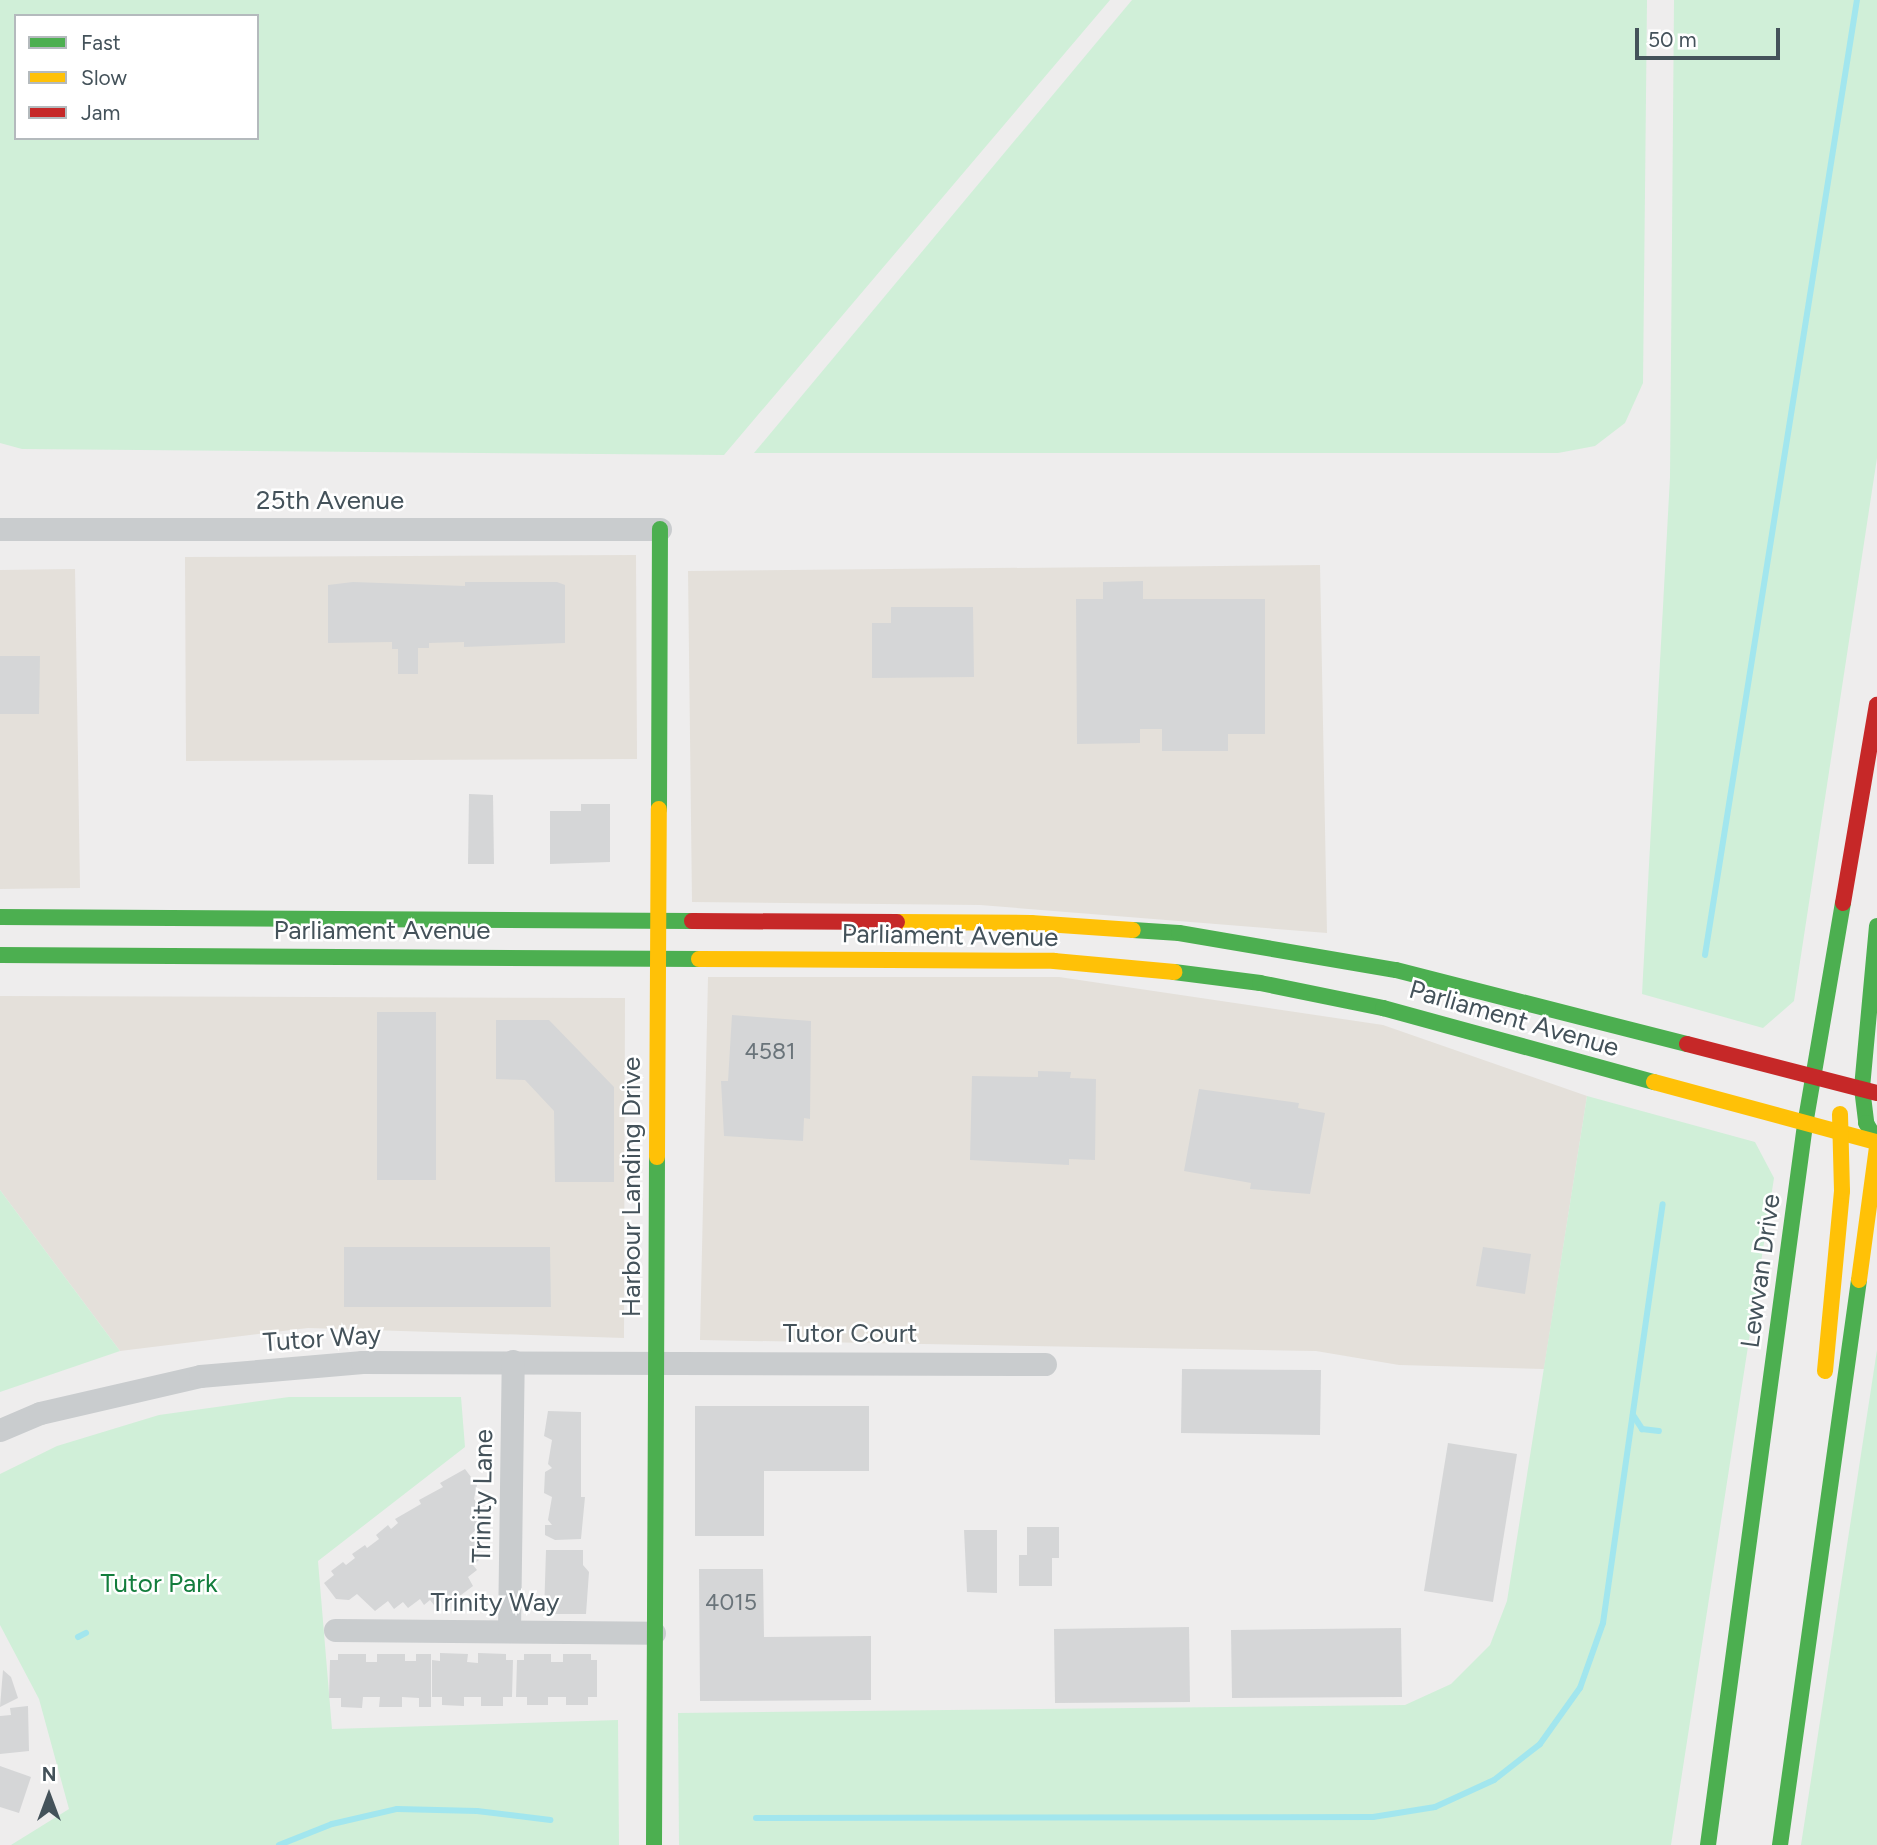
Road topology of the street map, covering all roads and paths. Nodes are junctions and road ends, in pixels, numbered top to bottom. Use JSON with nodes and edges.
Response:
{"nodes":[{"id":1,"x":0,"y":529,"type":"edge"},
{"id":2,"x":660,"y":529,"type":"joint"},
{"id":3,"x":1877,"y":705,"type":"edge"},
{"id":4,"x":0,"y":917,"type":"edge"},
{"id":5,"x":658,"y":920,"type":"junction"},
{"id":6,"x":1877,"y":926,"type":"edge"},
{"id":7,"x":0,"y":955,"type":"edge"},
{"id":8,"x":658,"y":957,"type":"junction"},
{"id":9,"x":1814,"y":1076,"type":"junction"},
{"id":10,"x":1869,"y":1090,"type":"edge"},
{"id":11,"x":1872,"y":1124,"type":"edge"},
{"id":12,"x":1805,"y":1125,"type":"junction"},
{"id":13,"x":1842,"y":1128,"type":"junction"},
{"id":14,"x":1877,"y":1143,"type":"edge"},
{"id":15,"x":513,"y":1361,"type":"junction"},
{"id":16,"x":656,"y":1361,"type":"junction"},
{"id":17,"x":1045,"y":1364,"type":"dead end"},
{"id":18,"x":1823,"y":1394,"type":"dead end"},
{"id":19,"x":0,"y":1430,"type":"edge"},
{"id":20,"x":1819,"y":1436,"type":"dead end"},
{"id":21,"x":335,"y":1630,"type":"dead end"},
{"id":22,"x":509,"y":1631,"type":"junction"},
{"id":23,"x":654,"y":1633,"type":"junction"},
{"id":24,"x":1794,"y":1741,"type":"junction"},
{"id":25,"x":653,"y":1845,"type":"edge"},
{"id":26,"x":1708,"y":1845,"type":"edge"},
{"id":27,"x":1780,"y":1845,"type":"edge"}],
"edges":[{"from":1,"to":2,"type":"street","name":"25th Avenue"},
{"from":2,"to":5,"type":"main road","name":"Harbour Landing Drive"},
{"from":3,"to":9,"type":"main road","name":"Lewvan Drive"},
{"from":4,"to":5,"type":"main road","name":"Parliament Avenue"},
{"from":5,"to":8,"type":"main road","name":"Harbour Landing Drive"},
{"from":5,"to":9,"type":"main road","name":"Parliament Avenue"},
{"from":6,"to":10,"type":"main road"},
{"from":7,"to":8,"type":"main road","name":"Parliament Avenue"},
{"from":8,"to":12,"type":"main road","name":"Parliament Avenue"},
{"from":8,"to":16,"type":"main road","name":"Harbour Landing Drive"},
{"from":9,"to":10,"type":"main road","name":"Parliament Avenue"},
{"from":9,"to":12,"type":"main road","name":"Lewvan Drive"},
{"from":9,"to":13,"type":"main road"},
{"from":10,"to":11,"type":"main road"},
{"from":11,"to":13,"type":"main road"},
{"from":11,"to":14,"type":"main road"},
{"from":12,"to":13,"type":"main road","name":"Parliament Avenue"},
{"from":12,"to":26,"type":"main road","name":"Lewvan Drive"},
{"from":13,"to":14,"type":"main road","name":"Parliament Avenue"},
{"from":13,"to":18,"type":"main road"},
{"from":14,"to":24,"type":"main road"},
{"from":15,"to":16,"type":"street","name":"Tutor Way"},
{"from":15,"to":19,"type":"street","name":"Tutor Way"},
{"from":15,"to":22,"type":"street","name":"Trinity Lane"},
{"from":16,"to":17,"type":"street","name":"Tutor Court"},
{"from":16,"to":23,"type":"main road","name":"Harbour Landing Drive"},
{"from":20,"to":24,"type":"main road"},
{"from":21,"to":22,"type":"street","name":"Trinity Way"},
{"from":22,"to":23,"type":"street","name":"Trinity Way"},
{"from":23,"to":25,"type":"main road","name":"Harbour Landing Drive"},
{"from":24,"to":27,"type":"main road"}]}
